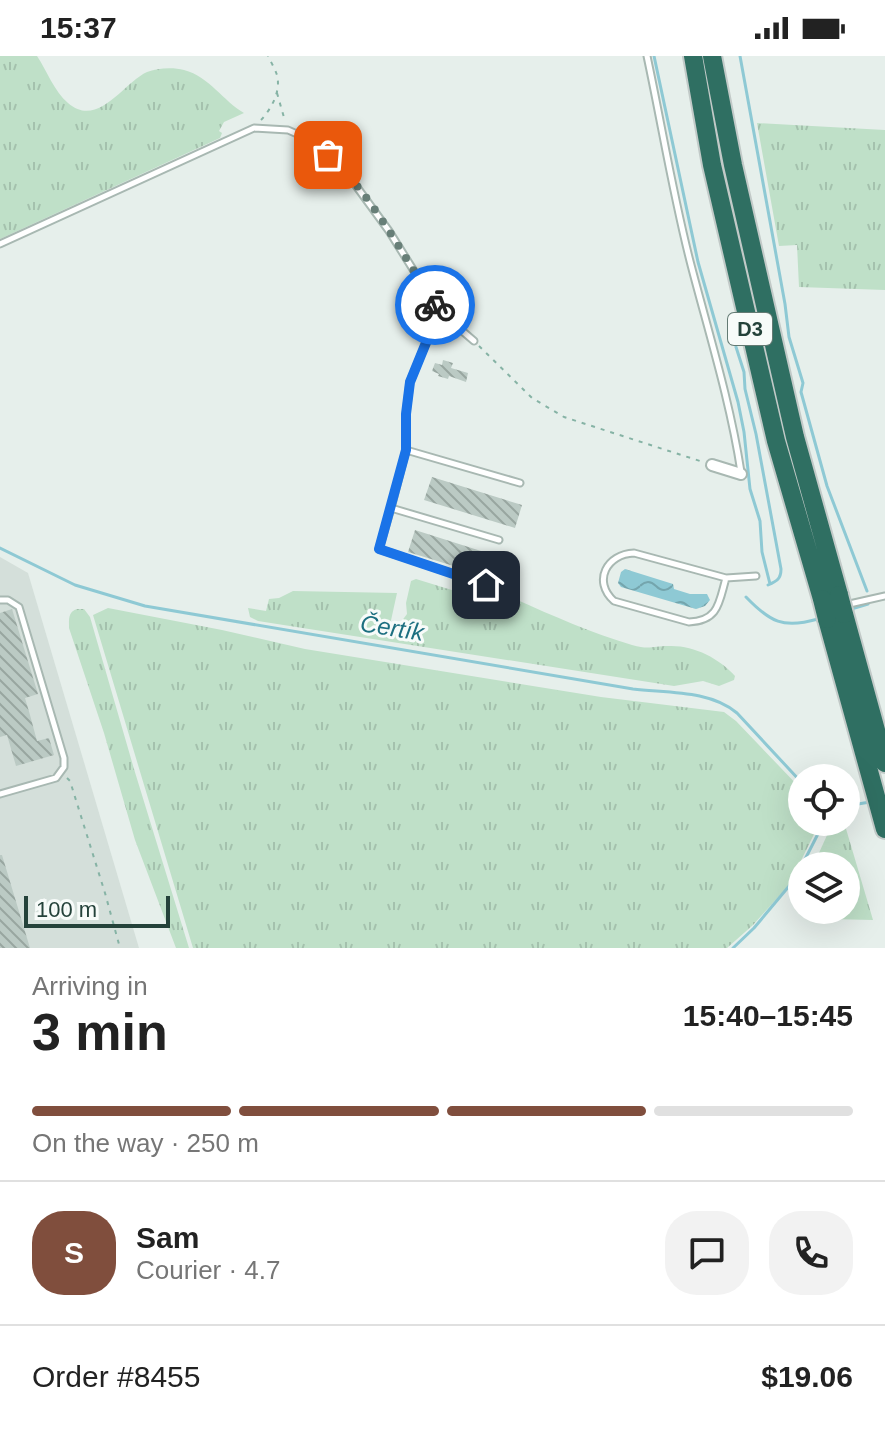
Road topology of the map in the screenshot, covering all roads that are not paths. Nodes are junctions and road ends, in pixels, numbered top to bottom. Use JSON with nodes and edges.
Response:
{"nodes":[{"id":1,"x":647,"y":56,"type":"edge"},
{"id":2,"x":693,"y":56,"type":"edge"},
{"id":3,"x":712,"y":56,"type":"edge"},
{"id":4,"x":0,"y":244,"type":"edge"},
{"id":5,"x":439,"y":311,"type":"junction"},
{"id":6,"x":474,"y":341,"type":"road end"},
{"id":7,"x":406,"y":450,"type":"junction"},
{"id":8,"x":712,"y":465,"type":"road end"},
{"id":9,"x":741,"y":474,"type":"joint"},
{"id":10,"x":520,"y":483,"type":"dead end"},
{"id":11,"x":391,"y":508,"type":"junction"},
{"id":12,"x":499,"y":540,"type":"dead end"},
{"id":13,"x":756,"y":576,"type":"dead end"},
{"id":14,"x":726,"y":578,"type":"junction"},
{"id":15,"x":486,"y":585,"type":"dead end"},
{"id":16,"x":885,"y":596,"type":"edge"},
{"id":17,"x":0,"y":600,"type":"edge"},
{"id":18,"x":830,"y":608,"type":"junction"},
{"id":19,"x":885,"y":763,"type":"edge"},
{"id":20,"x":0,"y":794,"type":"edge"},
{"id":21,"x":884,"y":826,"type":"edge"}],
"edges":[{"from":1,"to":9,"type":"lane"},
{"from":2,"to":18,"type":"highway","number":"D3"},
{"from":3,"to":18,"type":"highway","number":"D3"},
{"from":4,"to":5,"type":"lane"},
{"from":5,"to":6,"type":"lane"},
{"from":5,"to":7,"type":"lane"},
{"from":7,"to":10,"type":"lane"},
{"from":7,"to":11,"type":"lane"},
{"from":8,"to":9,"type":"street"},
{"from":11,"to":12,"type":"lane"},
{"from":11,"to":15,"type":"lane"},
{"from":13,"to":14,"type":"lane"},
{"from":14,"to":14,"type":"lane"},
{"from":16,"to":18,"type":"lane"},
{"from":17,"to":20,"type":"lane"},
{"from":18,"to":19,"type":"highway","number":"D3"},
{"from":18,"to":21,"type":"highway","number":"D3"}]}
